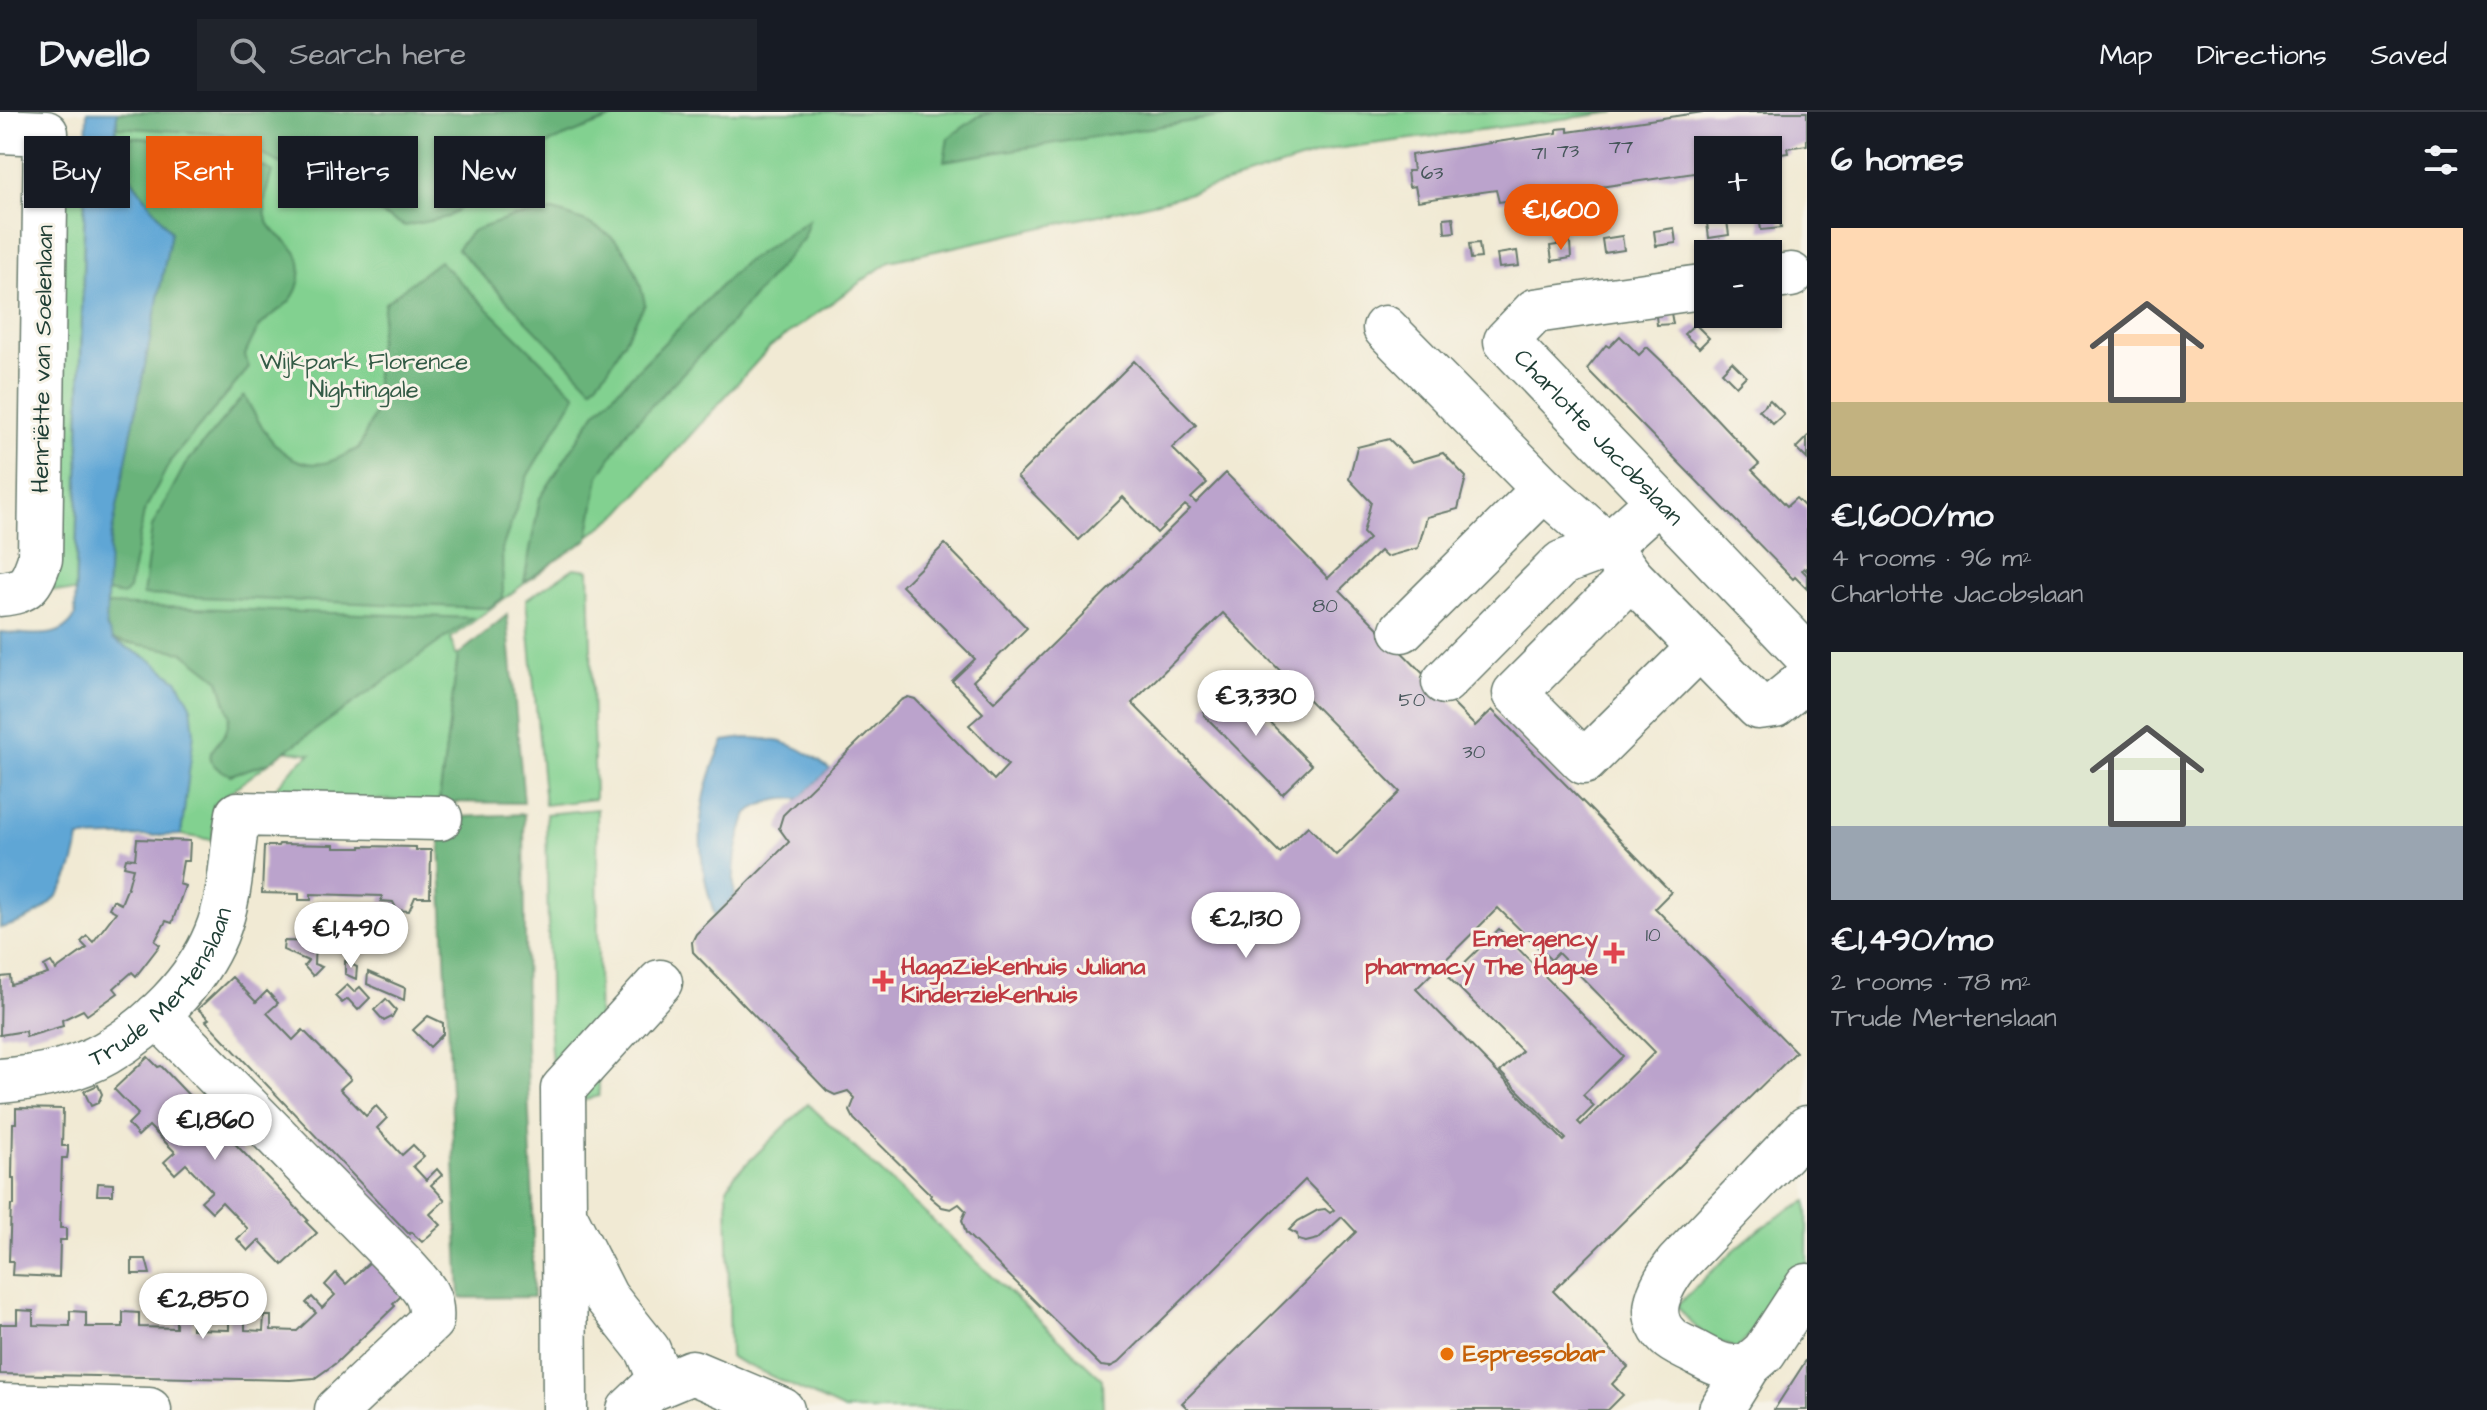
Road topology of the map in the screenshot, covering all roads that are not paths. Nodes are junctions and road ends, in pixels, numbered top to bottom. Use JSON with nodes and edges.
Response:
{"nodes":[{"id":1,"x":0,"y":131,"type":"edge"},
{"id":2,"x":1694,"y":288,"type":"edge"},
{"id":3,"x":1385,"y":328,"type":"dead end"},
{"id":4,"x":1544,"y":489,"type":"junction"},
{"id":5,"x":1658,"y":501,"type":"junction"},
{"id":6,"x":1619,"y":562,"type":"junction"},
{"id":7,"x":16,"y":588,"type":"edge"},
{"id":8,"x":1402,"y":630,"type":"dead end"},
{"id":9,"x":1699,"y":648,"type":"junction"},
{"id":10,"x":1807,"y":656,"type":"edge"},
{"id":11,"x":1807,"y":679,"type":"edge"},
{"id":12,"x":1444,"y":682,"type":"dead end"},
{"id":13,"x":440,"y":818,"type":"dead end"},
{"id":14,"x":660,"y":982,"type":"dead end"},
{"id":15,"x":157,"y":1015,"type":"junction"},
{"id":16,"x":0,"y":1081,"type":"edge"},
{"id":17,"x":1807,"y":1128,"type":"edge"},
{"id":18,"x":564,"y":1214,"type":"junction"},
{"id":19,"x":1807,"y":1286,"type":"edge"},
{"id":20,"x":1749,"y":1365,"type":"junction"},
{"id":21,"x":645,"y":1397,"type":"edge"},
{"id":22,"x":0,"y":1406,"type":"edge"},
{"id":23,"x":149,"y":1410,"type":"edge"},
{"id":24,"x":337,"y":1410,"type":"edge"},
{"id":25,"x":565,"y":1410,"type":"edge"},
{"id":26,"x":782,"y":1410,"type":"edge"},
{"id":27,"x":1721,"y":1410,"type":"edge"}],
"edges":[{"from":1,"to":7,"type":"street","name":"Henriëtte van Soelenlaan"},
{"from":2,"to":5,"type":"street","name":"Charlotte Jacobslaan"},
{"from":3,"to":4,"type":"street"},
{"from":4,"to":6,"type":"street"},
{"from":4,"to":8,"type":"street"},
{"from":5,"to":6,"type":"street"},
{"from":5,"to":10,"type":"street","name":"Charlotte Jacobslaan"},
{"from":6,"to":9,"type":"street"},
{"from":6,"to":9,"type":"street"},
{"from":6,"to":12,"type":"street"},
{"from":9,"to":11,"type":"street"},
{"from":13,"to":15,"type":"street","name":"Trude Mertenslaan"},
{"from":14,"to":18,"type":"street"},
{"from":15,"to":16,"type":"street","name":"Trude Mertenslaan"},
{"from":15,"to":24,"type":"street"},
{"from":17,"to":20,"type":"street"},
{"from":18,"to":21,"type":"street"},
{"from":18,"to":25,"type":"street"},
{"from":19,"to":20,"type":"street"},
{"from":20,"to":27,"type":"street"},
{"from":21,"to":26,"type":"street"},
{"from":22,"to":23,"type":"street"}]}
